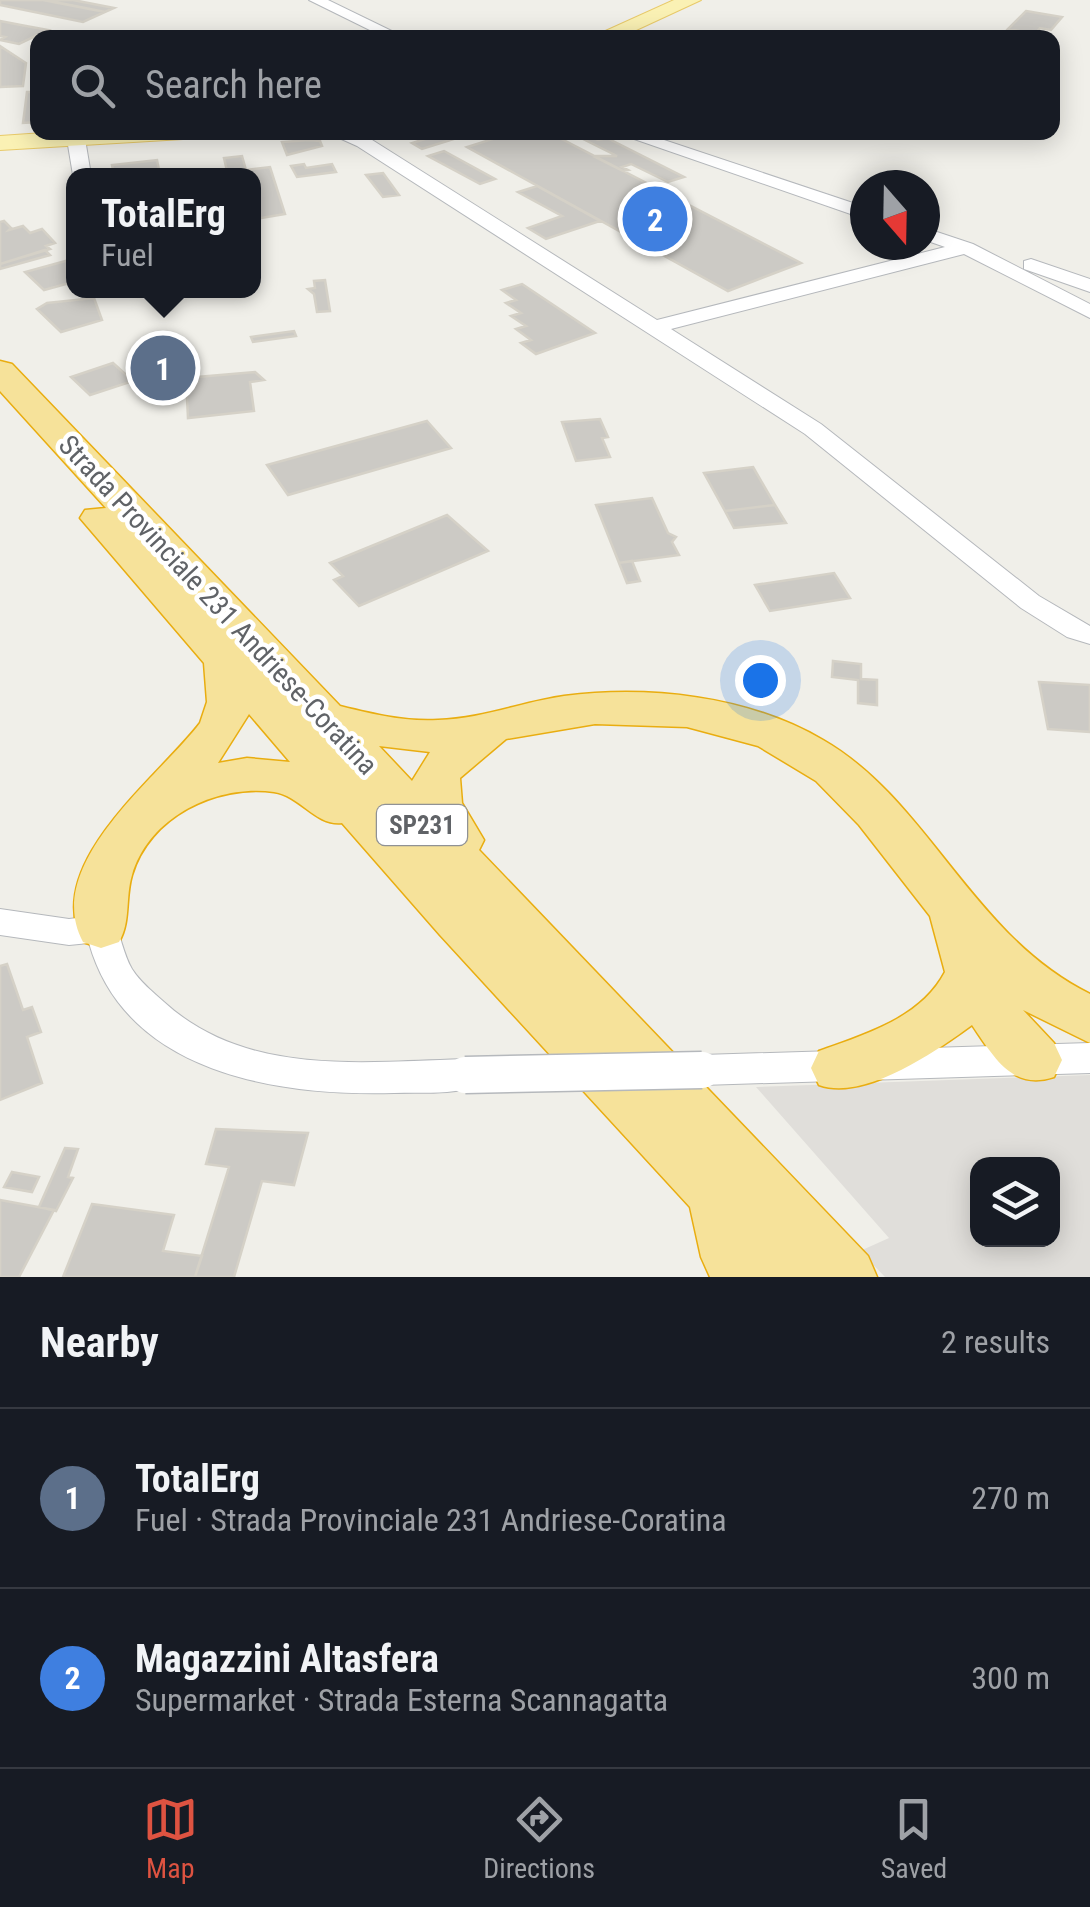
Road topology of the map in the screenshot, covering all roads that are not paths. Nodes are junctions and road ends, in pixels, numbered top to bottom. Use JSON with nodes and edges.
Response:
{"nodes":[{"id":1,"x":316,"y":0,"type":"edge"},
{"id":2,"x":692,"y":0,"type":"edge"},
{"id":3,"x":381,"y":30,"type":"edge"},
{"id":4,"x":619,"y":30,"type":"edge"},
{"id":5,"x":76,"y":140,"type":"joint"},
{"id":6,"x":364,"y":140,"type":"edge"},
{"id":7,"x":646,"y":140,"type":"edge"},
{"id":8,"x":0,"y":143,"type":"edge"},
{"id":9,"x":81,"y":168,"type":"edge"},
{"id":10,"x":850,"y":209,"type":"edge"},
{"id":11,"x":940,"y":239,"type":"edge"},
{"id":12,"x":966,"y":248,"type":"junction"},
{"id":13,"x":990,"y":260,"type":"junction"},
{"id":14,"x":1090,"y":286,"type":"edge"},
{"id":15,"x":1090,"y":312,"type":"edge"},
{"id":16,"x":656,"y":327,"type":"junction"},
{"id":17,"x":0,"y":371,"type":"edge"},
{"id":18,"x":0,"y":404,"type":"edge"},
{"id":19,"x":1090,"y":635,"type":"edge"},
{"id":20,"x":225,"y":661,"type":"junction"},
{"id":21,"x":320,"y":716,"type":"junction"},
{"id":22,"x":488,"y":731,"type":"junction"},
{"id":23,"x":153,"y":807,"type":"junction"},
{"id":24,"x":468,"y":903,"type":"junction"},
{"id":25,"x":954,"y":909,"type":"junction"},
{"id":26,"x":0,"y":922,"type":"edge"},
{"id":27,"x":101,"y":928,"type":"junction"},
{"id":28,"x":970,"y":976,"type":"junction"},
{"id":29,"x":1034,"y":990,"type":"junction"},
{"id":30,"x":1090,"y":1020,"type":"edge"},
{"id":31,"x":1090,"y":1058,"type":"edge"},
{"id":32,"x":1034,"y":1060,"type":"junction"},
{"id":33,"x":839,"y":1068,"type":"junction"},
{"id":34,"x":716,"y":1190,"type":"junction"},
{"id":35,"x":743,"y":1277,"type":"edge"},
{"id":36,"x":798,"y":1277,"type":"edge"},
{"id":37,"x":846,"y":1277,"type":"edge"}],
"edges":[{"from":1,"to":3,"type":"street"},
{"from":2,"to":4,"type":"main road"},
{"from":5,"to":8,"type":"main road"},
{"from":5,"to":9,"type":"street"},
{"from":6,"to":16,"type":"street"},
{"from":7,"to":10,"type":"street"},
{"from":11,"to":12,"type":"street"},
{"from":12,"to":13,"type":"street"},
{"from":12,"to":16,"type":"street"},
{"from":13,"to":14,"type":"street"},
{"from":13,"to":15,"type":"street"},
{"from":16,"to":19,"type":"street"},
{"from":17,"to":21,"type":"highway","name":"Strada Provinciale 231 Andriese-Coratina","number":"SP231"},
{"from":18,"to":20,"type":"highway","name":"Strada Provinciale 231 Andriese-Coratina","number":"SP231"},
{"from":20,"to":23,"type":"highway"},
{"from":20,"to":24,"type":"highway","name":"Strada Provinciale 231 Andriese-Coratina","number":"SP231"},
{"from":21,"to":22,"type":"highway"},
{"from":21,"to":24,"type":"highway","name":"Strada Provinciale 231 Andriese-Coratina","number":"SP231"},
{"from":22,"to":24,"type":"highway"},
{"from":22,"to":25,"type":"highway"},
{"from":23,"to":24,"type":"highway"},
{"from":23,"to":27,"type":"highway"},
{"from":24,"to":34,"type":"highway","name":"Strada Provinciale 231 Andriese-Coratina","number":"SP231"},
{"from":24,"to":37,"type":"highway","name":"Strada Provinciale 231 Andriese-Coratina","number":"SP231"},
{"from":25,"to":28,"type":"highway"},
{"from":25,"to":29,"type":"highway"},
{"from":26,"to":27,"type":"street"},
{"from":27,"to":33,"type":"street","bridge":true},
{"from":28,"to":32,"type":"highway"},
{"from":28,"to":33,"type":"highway"},
{"from":29,"to":30,"type":"highway"},
{"from":29,"to":32,"type":"highway"},
{"from":31,"to":32,"type":"street"},
{"from":32,"to":33,"type":"street"},
{"from":34,"to":35,"type":"highway"},
{"from":34,"to":36,"type":"highway","name":"Strada Provinciale 231 Andriese-Coratina","number":"SP231"}]}
